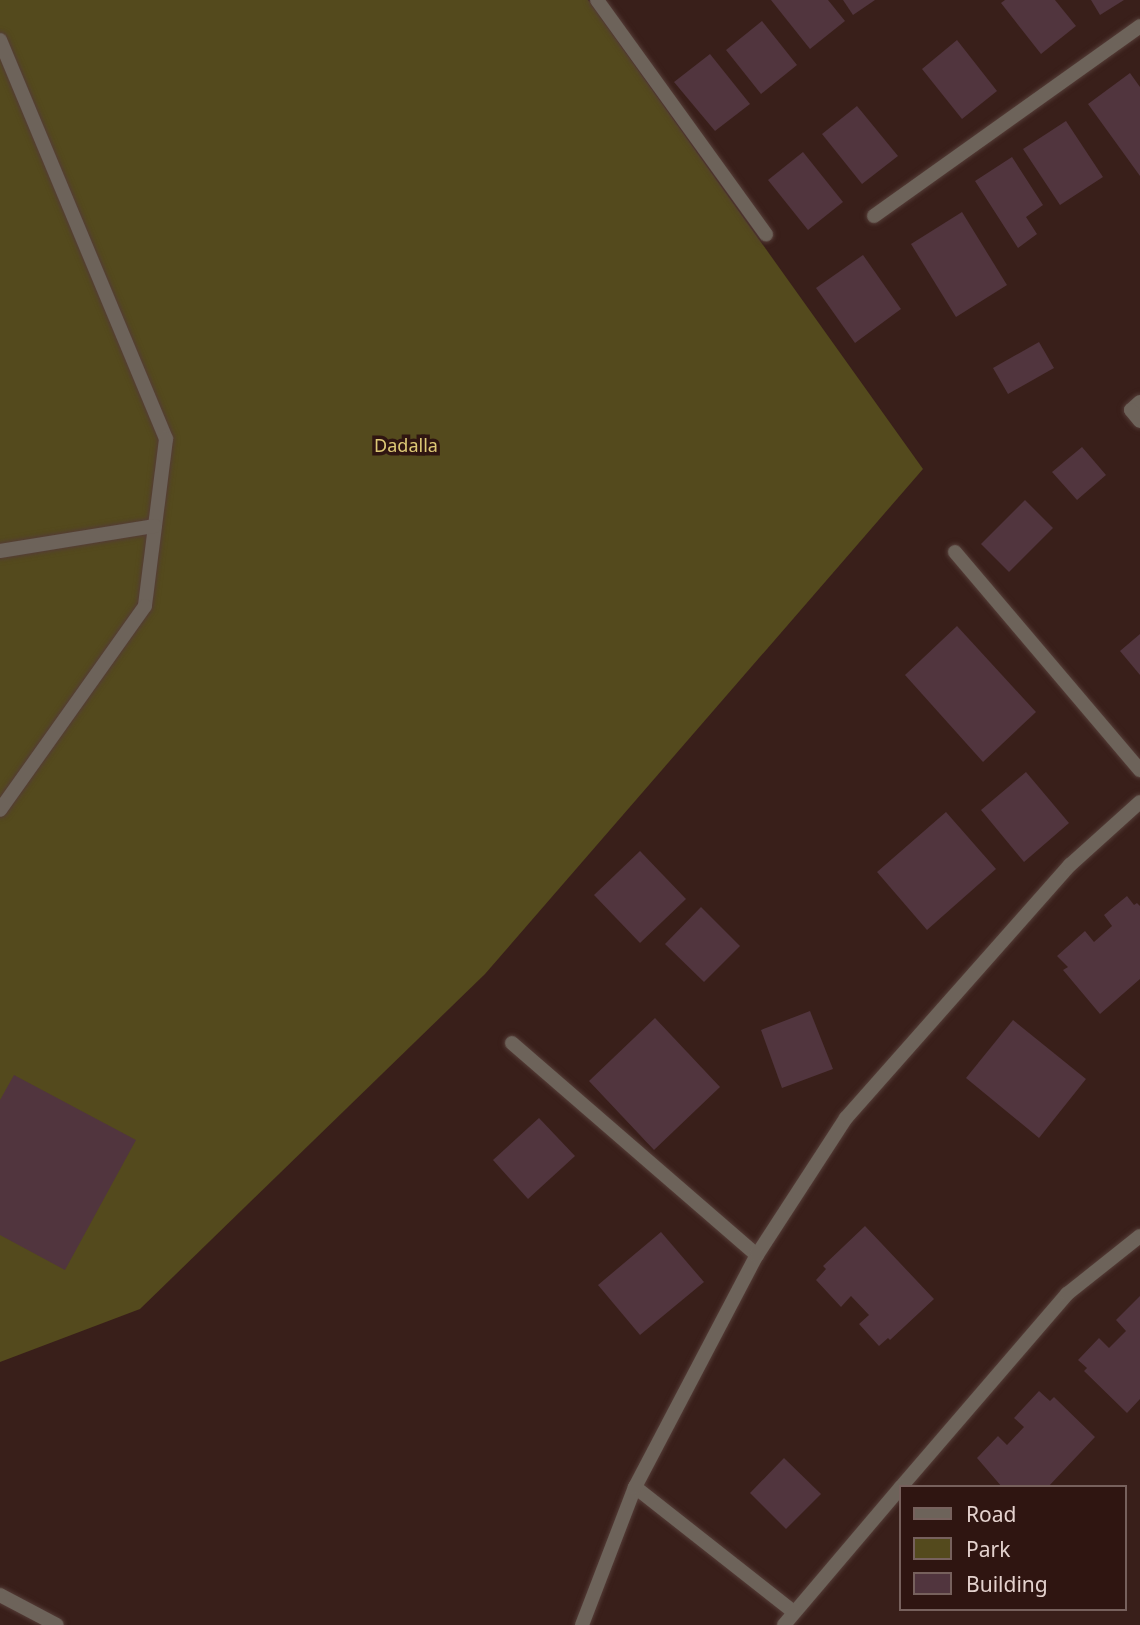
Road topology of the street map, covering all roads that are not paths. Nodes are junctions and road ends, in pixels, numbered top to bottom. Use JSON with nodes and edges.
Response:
{"nodes":[{"id":1,"x":597,"y":0,"type":"edge"},
{"id":2,"x":1140,"y":26,"type":"edge"},
{"id":3,"x":0,"y":40,"type":"edge"},
{"id":4,"x":874,"y":216,"type":"dead end"},
{"id":5,"x":765,"y":234,"type":"dead end"},
{"id":6,"x":1140,"y":402,"type":"edge"},
{"id":7,"x":1140,"y":421,"type":"edge"},
{"id":8,"x":155,"y":526,"type":"junction"},
{"id":9,"x":0,"y":551,"type":"edge"},
{"id":10,"x":955,"y":552,"type":"dead end"},
{"id":11,"x":1140,"y":770,"type":"edge"},
{"id":12,"x":1140,"y":802,"type":"edge"},
{"id":13,"x":0,"y":810,"type":"edge"},
{"id":14,"x":513,"y":1043,"type":"dead end"},
{"id":15,"x":1140,"y":1236,"type":"edge"},
{"id":16,"x":757,"y":1255,"type":"junction"},
{"id":17,"x":903,"y":1485,"type":"edge"},
{"id":18,"x":635,"y":1487,"type":"junction"},
{"id":19,"x":898,"y":1491,"type":"edge"},
{"id":20,"x":0,"y":1595,"type":"edge"},
{"id":21,"x":794,"y":1612,"type":"junction"},
{"id":22,"x":57,"y":1625,"type":"edge"},
{"id":23,"x":582,"y":1625,"type":"edge"},
{"id":24,"x":784,"y":1625,"type":"edge"}],
"edges":[{"from":1,"to":5,"type":"street"},
{"from":2,"to":4,"type":"street"},
{"from":3,"to":8,"type":"street"},
{"from":6,"to":7,"type":"street"},
{"from":8,"to":9,"type":"street"},
{"from":8,"to":13,"type":"street"},
{"from":10,"to":11,"type":"street"},
{"from":12,"to":16,"type":"street"},
{"from":14,"to":16,"type":"street"},
{"from":15,"to":17,"type":"street"},
{"from":16,"to":18,"type":"street"},
{"from":18,"to":21,"type":"street"},
{"from":18,"to":23,"type":"street"},
{"from":19,"to":21,"type":"street"},
{"from":20,"to":22,"type":"street"},
{"from":21,"to":24,"type":"street"}]}
